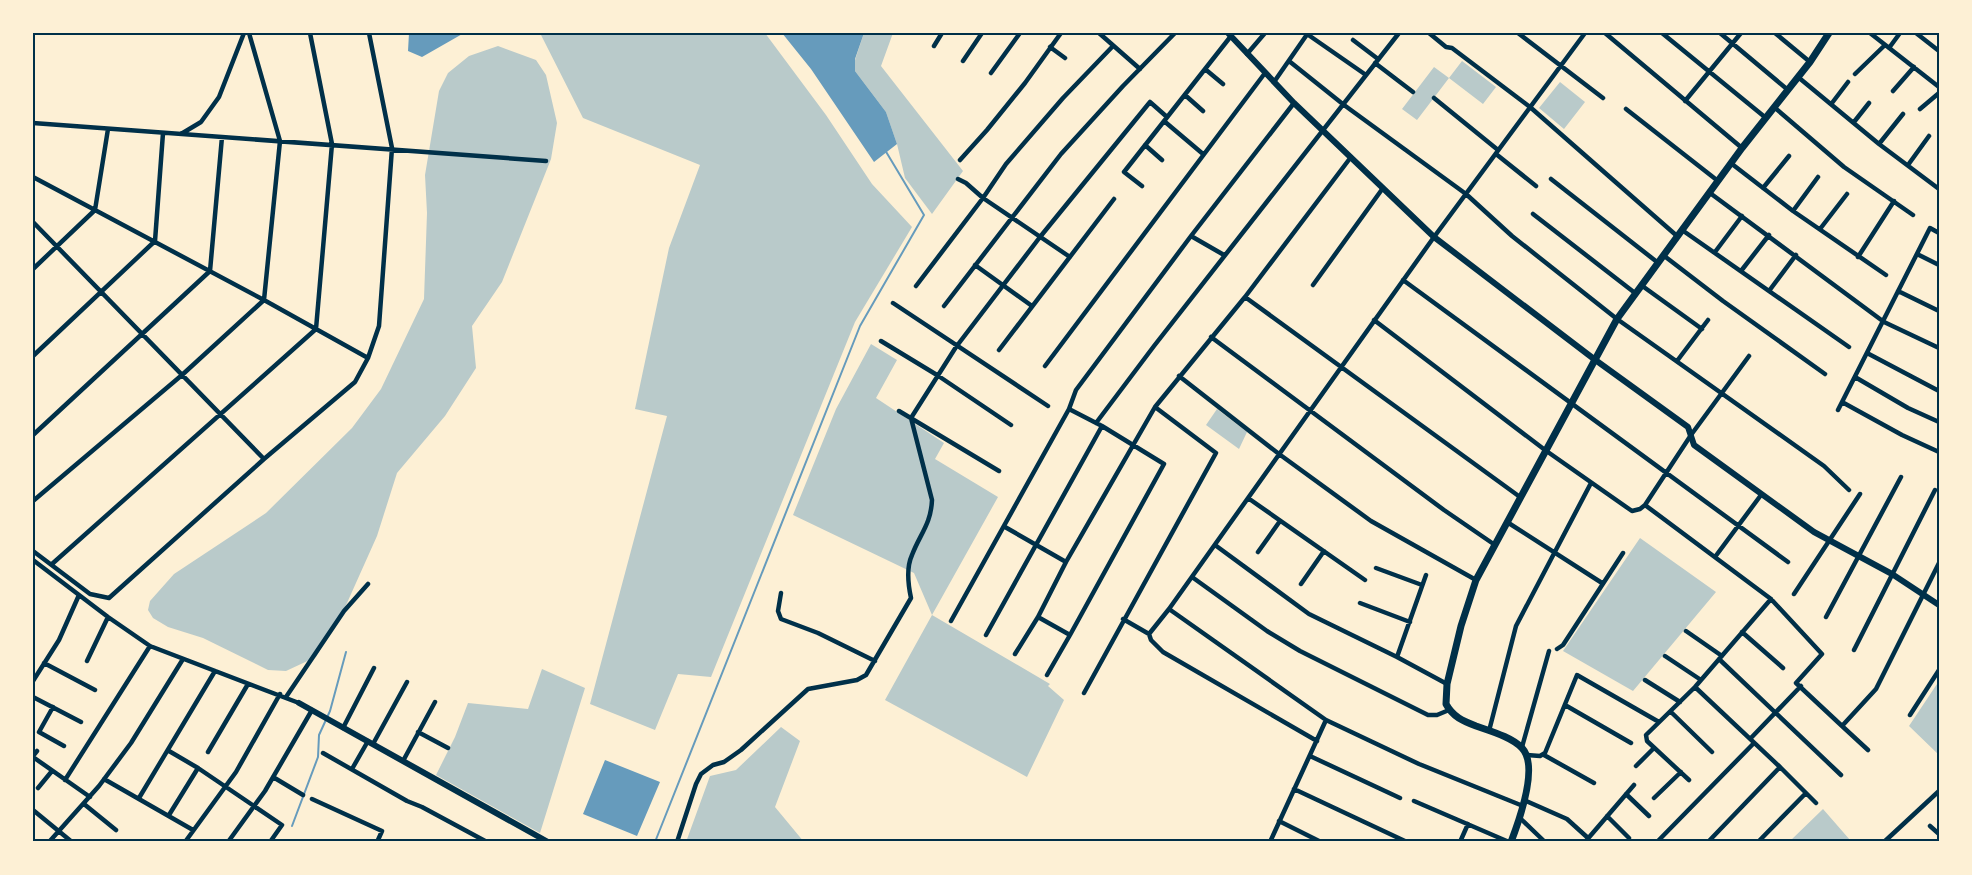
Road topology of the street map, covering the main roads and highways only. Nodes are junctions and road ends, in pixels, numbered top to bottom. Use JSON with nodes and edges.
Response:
{"nodes":[{"id":1,"x":1829,"y":33,"type":"edge"},
{"id":2,"x":1510,"y":842,"type":"edge"}],
"edges":[{"from":1,"to":2,"type":"main road"}]}
